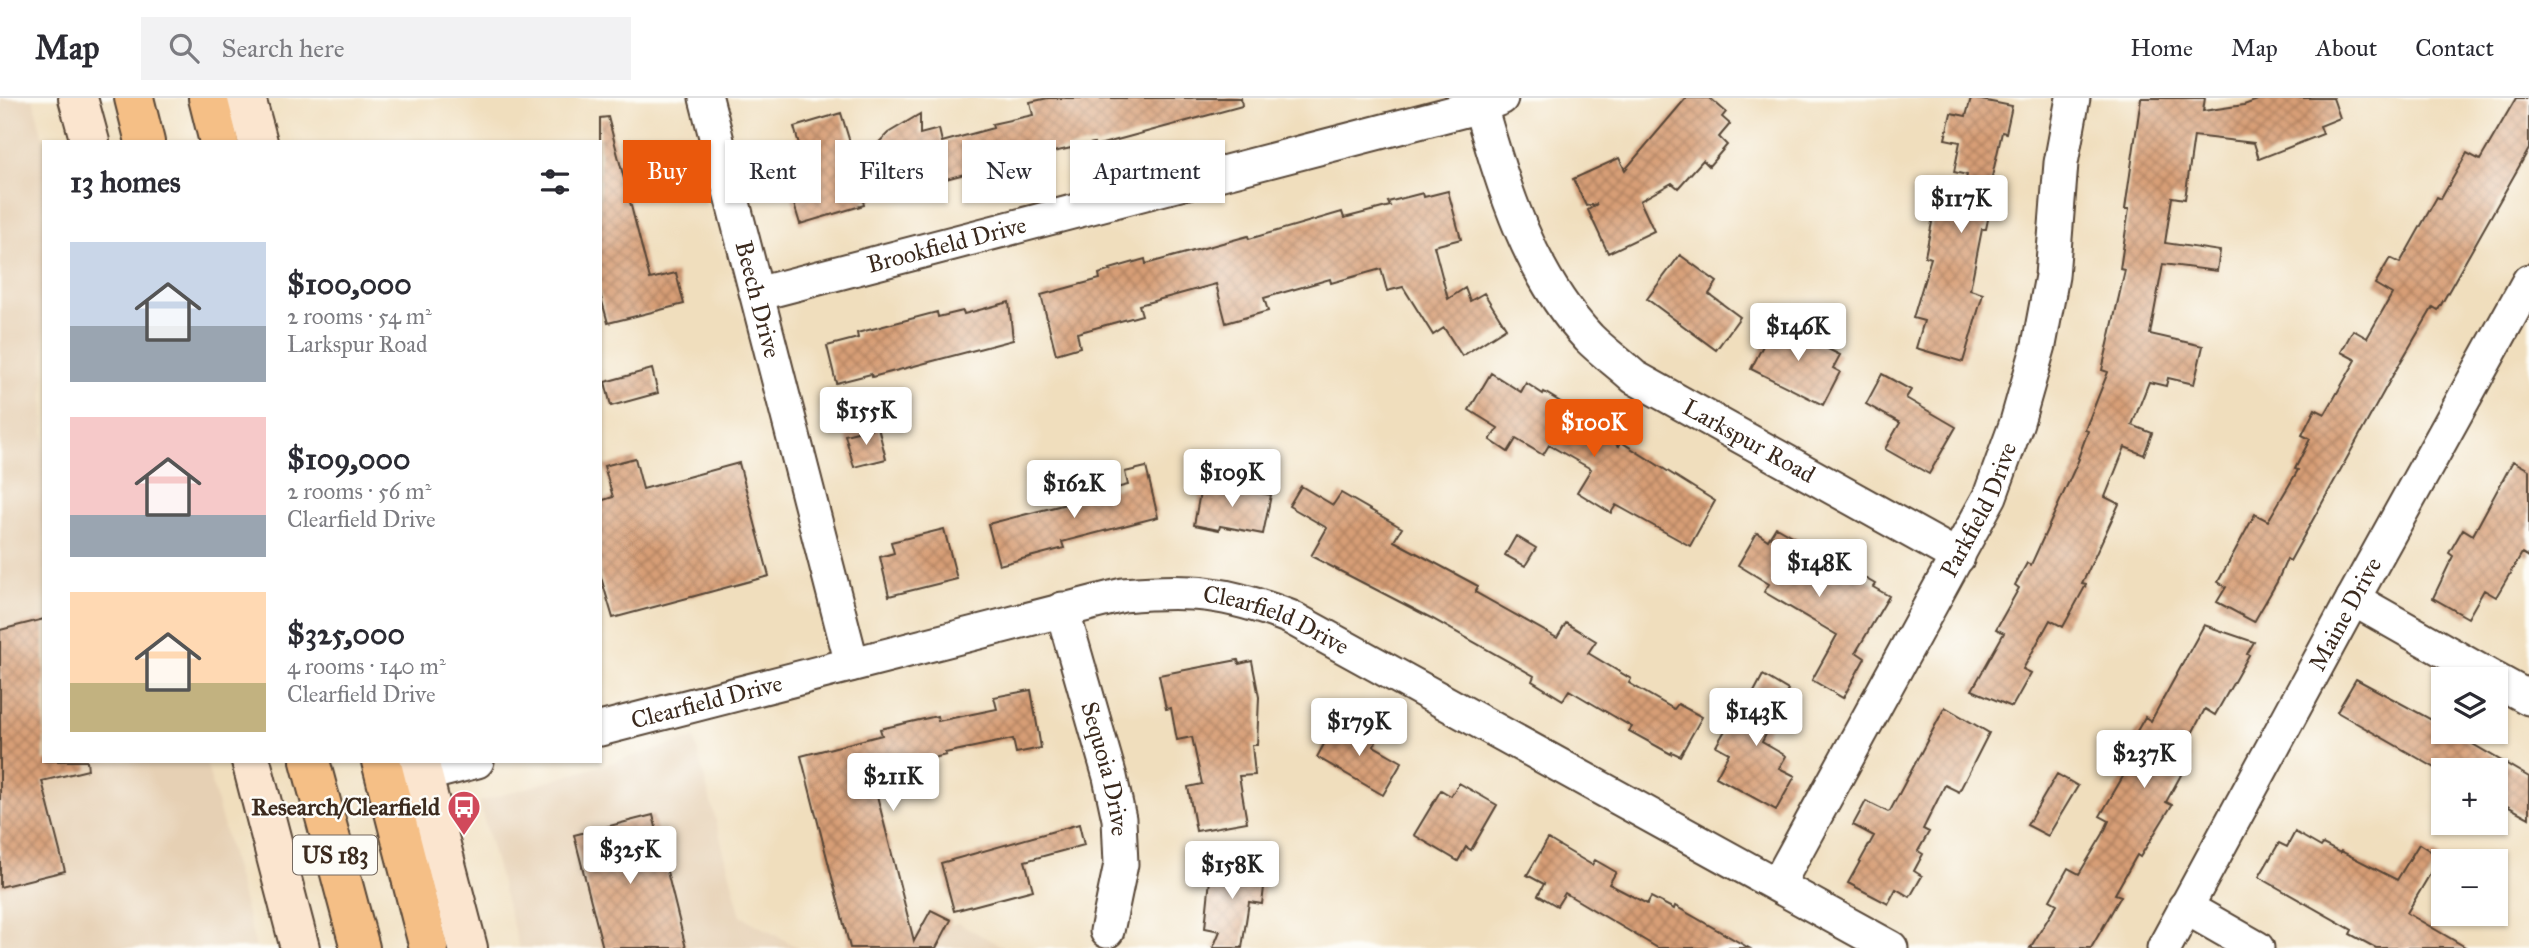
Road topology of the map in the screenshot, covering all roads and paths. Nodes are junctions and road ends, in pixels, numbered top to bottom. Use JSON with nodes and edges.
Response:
{"nodes":[{"id":1,"x":78,"y":98,"type":"edge"},
{"id":2,"x":134,"y":98,"type":"edge"},
{"id":3,"x":208,"y":98,"type":"edge"},
{"id":4,"x":246,"y":98,"type":"edge"},
{"id":5,"x":706,"y":98,"type":"edge"},
{"id":6,"x":2073,"y":98,"type":"edge"},
{"id":7,"x":1490,"y":102,"type":"edge"},
{"id":8,"x":89,"y":140,"type":"edge"},
{"id":9,"x":144,"y":140,"type":"edge"},
{"id":10,"x":218,"y":140,"type":"edge"},
{"id":11,"x":257,"y":140,"type":"edge"},
{"id":12,"x":2529,"y":281,"type":"edge"},
{"id":13,"x":757,"y":295,"type":"junction"},
{"id":14,"x":1958,"y":557,"type":"junction"},
{"id":15,"x":2353,"y":599,"type":"junction"},
{"id":16,"x":1062,"y":609,"type":"junction"},
{"id":17,"x":852,"y":664,"type":"junction"},
{"id":18,"x":2474,"y":667,"type":"edge"},
{"id":19,"x":2508,"y":686,"type":"edge"},
{"id":20,"x":2529,"y":698,"type":"edge"},
{"id":21,"x":602,"y":728,"type":"edge"},
{"id":22,"x":252,"y":763,"type":"edge"},
{"id":23,"x":311,"y":763,"type":"edge"},
{"id":24,"x":382,"y":763,"type":"edge"},
{"id":25,"x":461,"y":763,"type":"edge"},
{"id":26,"x":421,"y":768,"type":"edge"},
{"id":27,"x":1778,"y":884,"type":"junction"},
{"id":28,"x":2185,"y":907,"type":"junction"},
{"id":29,"x":1107,"y":931,"type":"dead end"},
{"id":30,"x":300,"y":948,"type":"edge"},
{"id":31,"x":360,"y":948,"type":"edge"},
{"id":32,"x":429,"y":948,"type":"edge"},
{"id":33,"x":468,"y":948,"type":"edge"},
{"id":34,"x":1891,"y":948,"type":"edge"},
{"id":35,"x":2164,"y":948,"type":"edge"},
{"id":36,"x":2257,"y":948,"type":"edge"}],
"edges":[{"from":1,"to":8,"type":"main road"},
{"from":2,"to":9,"type":"highway"},
{"from":3,"to":10,"type":"highway"},
{"from":4,"to":11,"type":"main road"},
{"from":5,"to":13,"type":"street","name":"Beech Drive"},
{"from":6,"to":14,"type":"street","name":"Parkfield Drive"},
{"from":7,"to":13,"type":"street","name":"Brookfield Drive"},
{"from":7,"to":14,"type":"street","name":"Larkspur Road"},
{"from":12,"to":15,"type":"street","name":"Maine Drive"},
{"from":13,"to":17,"type":"street","name":"Beech Drive"},
{"from":14,"to":27,"type":"street","name":"Parkfield Drive"},
{"from":15,"to":18,"type":"street"},
{"from":15,"to":28,"type":"street","name":"Maine Drive"},
{"from":16,"to":17,"type":"street","name":"Clearfield Drive"},
{"from":16,"to":27,"type":"street","name":"Clearfield Drive"},
{"from":16,"to":29,"type":"street","name":"Sequoia Drive"},
{"from":17,"to":21,"type":"street","name":"Clearfield Drive"},
{"from":19,"to":20,"type":"street"},
{"from":22,"to":30,"type":"main road"},
{"from":23,"to":31,"type":"highway","number":"US 183"},
{"from":24,"to":32,"type":"highway","number":"US 183"},
{"from":25,"to":26,"type":"street"},
{"from":26,"to":33,"type":"main road"},
{"from":27,"to":34,"type":"street","name":"Clearfield Drive"},
{"from":28,"to":35,"type":"street","name":"Maine Drive"},
{"from":28,"to":36,"type":"street"}]}
